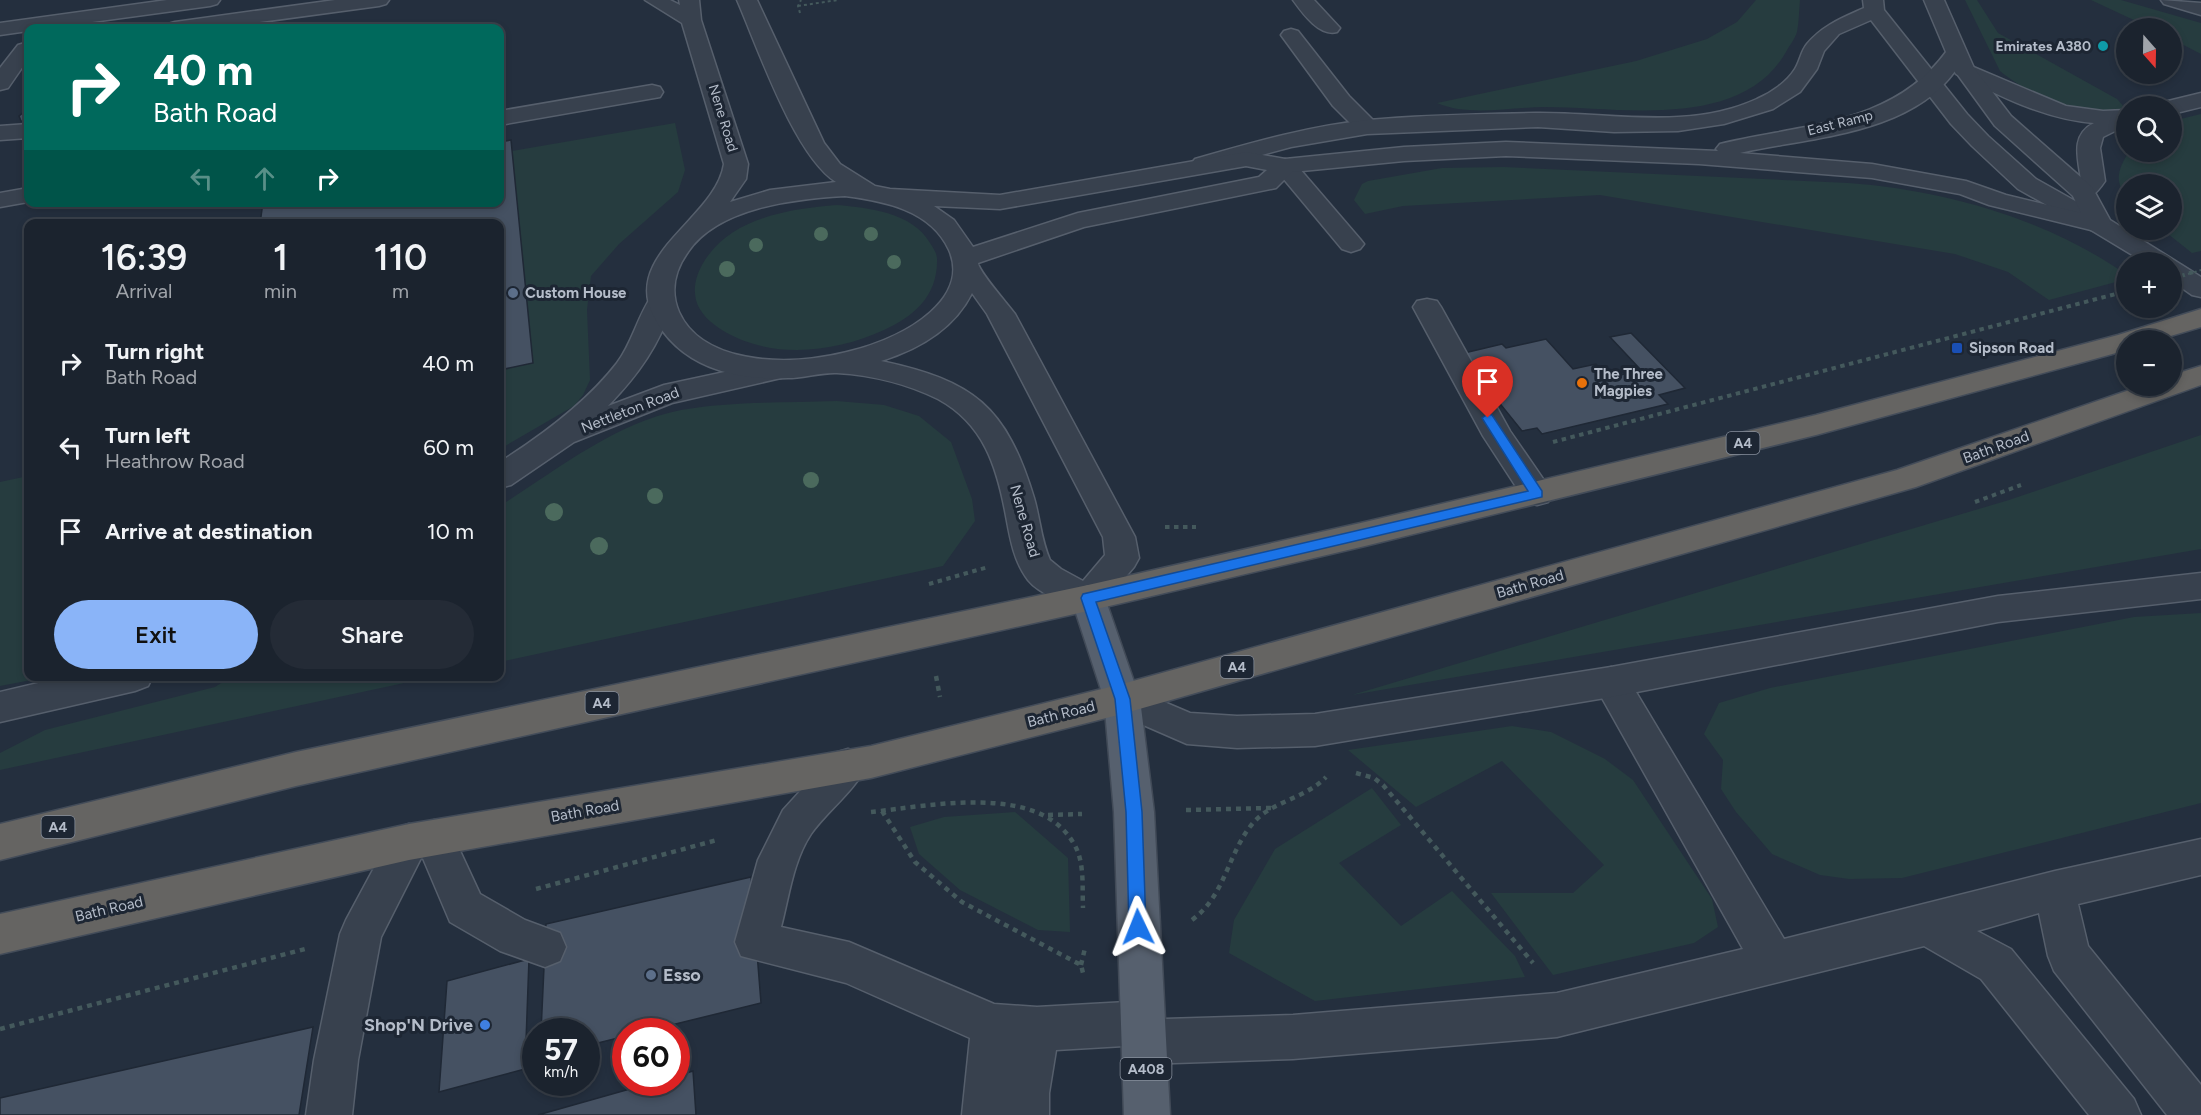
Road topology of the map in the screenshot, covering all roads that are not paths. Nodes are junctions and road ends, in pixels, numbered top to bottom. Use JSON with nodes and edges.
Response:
{"nodes":[{"id":1,"x":210,"y":0,"type":"edge"},
{"id":2,"x":379,"y":0,"type":"edge"},
{"id":3,"x":654,"y":0,"type":"edge"},
{"id":4,"x":773,"y":0,"type":"edge"},
{"id":5,"x":1303,"y":0,"type":"edge"},
{"id":6,"x":1934,"y":0,"type":"edge"},
{"id":7,"x":2171,"y":0,"type":"edge"},
{"id":8,"x":1873,"y":5,"type":"edge"},
{"id":9,"x":751,"y":9,"type":"edge"},
{"id":10,"x":2201,"y":9,"type":"edge"},
{"id":11,"x":690,"y":10,"type":"edge"},
{"id":12,"x":36,"y":24,"type":"edge"},
{"id":13,"x":204,"y":24,"type":"edge"},
{"id":14,"x":24,"y":26,"type":"edge"},
{"id":15,"x":1330,"y":28,"type":"dead end"},
{"id":16,"x":0,"y":29,"type":"edge"},
{"id":17,"x":1291,"y":35,"type":"dead end"},
{"id":18,"x":24,"y":49,"type":"edge"},
{"id":19,"x":0,"y":52,"type":"edge"},
{"id":20,"x":24,"y":53,"type":"edge"},
{"id":21,"x":1961,"y":60,"type":"junction"},
{"id":22,"x":0,"y":83,"type":"edge"},
{"id":23,"x":1933,"y":85,"type":"junction"},
{"id":24,"x":652,"y":92,"type":"dead end"},
{"id":25,"x":2201,"y":100,"type":"edge"},
{"id":26,"x":2182,"y":105,"type":"edge"},
{"id":27,"x":504,"y":117,"type":"edge"},
{"id":28,"x":2116,"y":117,"type":"edge"},
{"id":29,"x":2116,"y":121,"type":"edge"},
{"id":30,"x":1367,"y":127,"type":"junction"},
{"id":31,"x":24,"y":131,"type":"edge"},
{"id":32,"x":0,"y":133,"type":"edge"},
{"id":33,"x":1700,"y":157,"type":"junction"},
{"id":34,"x":1286,"y":166,"type":"junction"},
{"id":35,"x":1193,"y":167,"type":"junction"},
{"id":36,"x":2083,"y":192,"type":"junction"},
{"id":37,"x":879,"y":194,"type":"junction"},
{"id":38,"x":24,"y":196,"type":"edge"},
{"id":39,"x":0,"y":200,"type":"edge"},
{"id":40,"x":2100,"y":225,"type":"junction"},
{"id":41,"x":699,"y":228,"type":"junction"},
{"id":42,"x":1352,"y":244,"type":"dead end"},
{"id":43,"x":2145,"y":252,"type":"edge"},
{"id":44,"x":966,"y":265,"type":"junction"},
{"id":45,"x":2182,"y":276,"type":"edge"},
{"id":46,"x":2201,"y":289,"type":"edge"},
{"id":47,"x":661,"y":303,"type":"junction"},
{"id":48,"x":1427,"y":307,"type":"dead end"},
{"id":49,"x":2201,"y":318,"type":"edge"},
{"id":50,"x":2162,"y":330,"type":"edge"},
{"id":51,"x":2116,"y":344,"type":"edge"},
{"id":52,"x":835,"y":364,"type":"junction"},
{"id":53,"x":771,"y":371,"type":"junction"},
{"id":54,"x":2140,"y":396,"type":"edge"},
{"id":55,"x":561,"y":436,"type":"junction"},
{"id":56,"x":504,"y":474,"type":"edge"},
{"id":57,"x":1537,"y":494,"type":"junction"},
{"id":58,"x":2201,"y":586,"type":"edge"},
{"id":59,"x":1088,"y":598,"type":"junction"},
{"id":60,"x":113,"y":681,"type":"edge"},
{"id":61,"x":1611,"y":681,"type":"junction"},
{"id":62,"x":1122,"y":699,"type":"junction"},
{"id":63,"x":0,"y":707,"type":"edge"},
{"id":64,"x":848,"y":765,"type":"junction"},
{"id":65,"x":421,"y":840,"type":"junction"},
{"id":66,"x":0,"y":842,"type":"edge"},
{"id":67,"x":2201,"y":857,"type":"edge"},
{"id":68,"x":2055,"y":890,"type":"junction"},
{"id":69,"x":1927,"y":925,"type":"junction"},
{"id":70,"x":0,"y":934,"type":"edge"},
{"id":71,"x":545,"y":947,"type":"dead end"},
{"id":72,"x":1773,"y":963,"type":"junction"},
{"id":73,"x":993,"y":1026,"type":"junction"},
{"id":74,"x":1037,"y":1029,"type":"junction"},
{"id":75,"x":1145,"y":1033,"type":"junction"},
{"id":76,"x":329,"y":1115,"type":"edge"},
{"id":77,"x":985,"y":1115,"type":"edge"},
{"id":78,"x":1026,"y":1115,"type":"edge"},
{"id":79,"x":1147,"y":1115,"type":"edge"},
{"id":80,"x":2118,"y":1115,"type":"edge"},
{"id":81,"x":2196,"y":1115,"type":"edge"}],
"edges":[{"from":1,"to":12,"type":"street"},
{"from":2,"to":13,"type":"street"},
{"from":3,"to":11,"type":"street"},
{"from":4,"to":9,"type":"street"},
{"from":5,"to":15,"type":"street"},
{"from":6,"to":21,"type":"street"},
{"from":7,"to":10,"type":"street"},
{"from":8,"to":23,"type":"street"},
{"from":8,"to":30,"type":"street"},
{"from":9,"to":37,"type":"street"},
{"from":11,"to":41,"type":"street","name":"Nene Road"},
{"from":14,"to":16,"type":"street"},
{"from":17,"to":30,"type":"street"},
{"from":18,"to":19,"type":"street"},
{"from":20,"to":22,"type":"street"},
{"from":21,"to":23,"type":"street","name":"East Ramp"},
{"from":21,"to":28,"type":"street"},
{"from":21,"to":36,"type":"street"},
{"from":23,"to":33,"type":"street","name":"East Ramp"},
{"from":23,"to":40,"type":"street"},
{"from":24,"to":27,"type":"street"},
{"from":25,"to":26,"type":"street"},
{"from":29,"to":36,"type":"street"},
{"from":30,"to":35,"type":"street"},
{"from":31,"to":32,"type":"street"},
{"from":33,"to":34,"type":"street"},
{"from":33,"to":40,"type":"street"},
{"from":34,"to":35,"type":"street"},
{"from":34,"to":42,"type":"street"},
{"from":34,"to":44,"type":"street"},
{"from":35,"to":37,"type":"street"},
{"from":36,"to":40,"type":"street"},
{"from":37,"to":41,"type":"street"},
{"from":37,"to":44,"type":"street"},
{"from":38,"to":39,"type":"street"},
{"from":40,"to":43,"type":"street"},
{"from":41,"to":47,"type":"street","name":"Nettleton Road"},
{"from":44,"to":52,"type":"street"},
{"from":44,"to":59,"type":"street"},
{"from":45,"to":46,"type":"street"},
{"from":47,"to":53,"type":"street"},
{"from":47,"to":55,"type":"street","name":"Nettleton Road"},
{"from":48,"to":57,"type":"street"},
{"from":49,"to":50,"type":"highway","number":"A4"},
{"from":51,"to":57,"type":"highway","number":"A4"},
{"from":52,"to":53,"type":"street"},
{"from":52,"to":59,"type":"street","name":"Nene Road"},
{"from":53,"to":55,"type":"street","name":"Nettleton Road"},
{"from":54,"to":62,"type":"highway","name":"Bath Road","number":"A4"},
{"from":55,"to":56,"type":"street","name":"Nettleton Road"},
{"from":57,"to":59,"type":"highway","number":"A4"},
{"from":58,"to":61,"type":"street"},
{"from":59,"to":62,"type":"main road","number":"A408"},
{"from":59,"to":66,"type":"highway","number":"A4"},
{"from":60,"to":63,"type":"street"},
{"from":61,"to":62,"type":"street"},
{"from":61,"to":72,"type":"street"},
{"from":62,"to":64,"type":"highway","name":"Bath Road","number":"A4"},
{"from":62,"to":75,"type":"main road","number":"A408"},
{"from":64,"to":65,"type":"highway","name":"Bath Road","number":"A4"},
{"from":64,"to":73,"type":"street"},
{"from":65,"to":70,"type":"highway","name":"Bath Road","number":"A4"},
{"from":65,"to":71,"type":"street"},
{"from":65,"to":76,"type":"street"},
{"from":67,"to":68,"type":"street"},
{"from":68,"to":69,"type":"street"},
{"from":68,"to":81,"type":"street"},
{"from":69,"to":72,"type":"street"},
{"from":69,"to":80,"type":"street"},
{"from":72,"to":75,"type":"street"},
{"from":73,"to":74,"type":"street"},
{"from":73,"to":77,"type":"street"},
{"from":74,"to":75,"type":"street"},
{"from":74,"to":78,"type":"street"},
{"from":75,"to":79,"type":"main road","number":"A408"}]}
